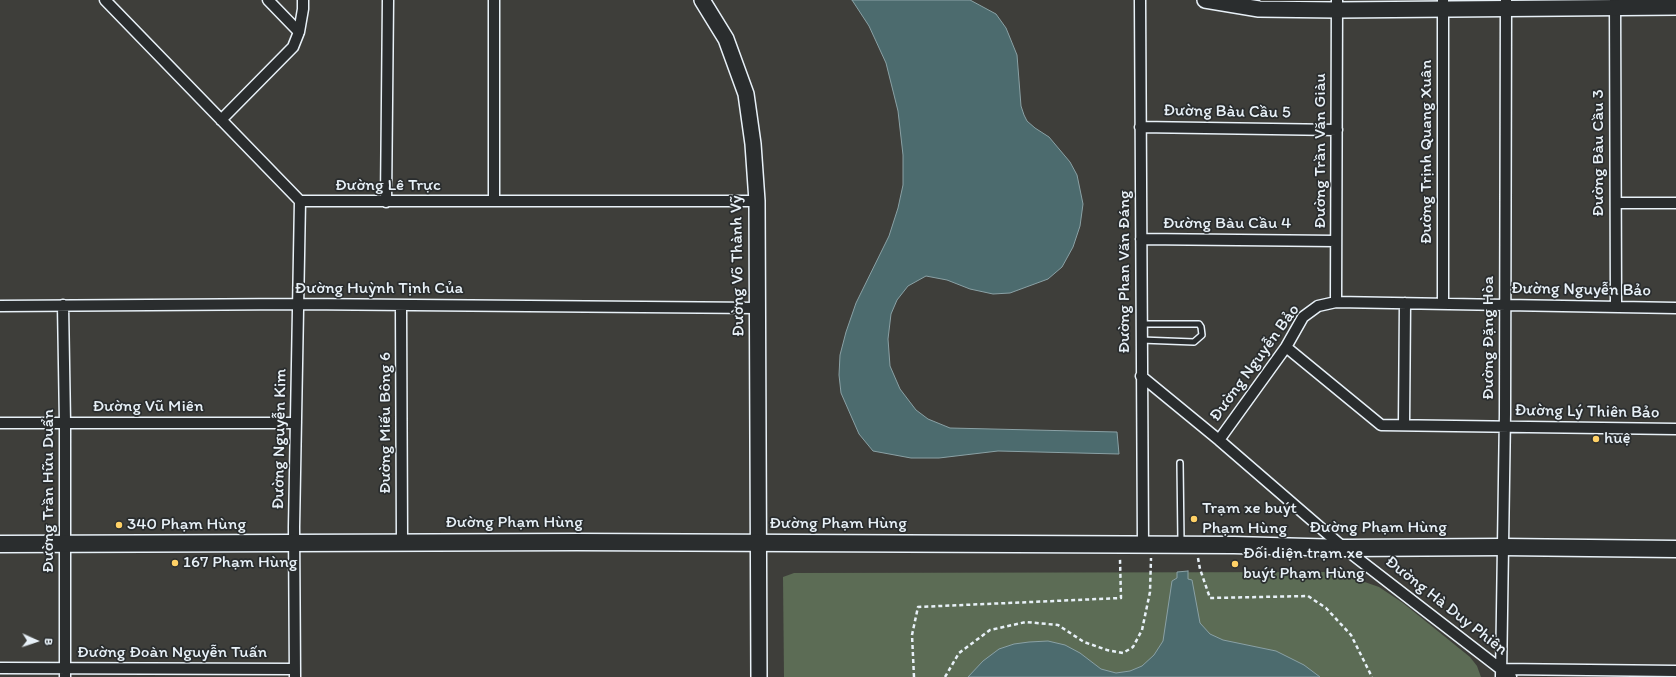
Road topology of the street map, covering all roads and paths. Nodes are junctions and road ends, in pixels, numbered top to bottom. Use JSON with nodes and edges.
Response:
{"nodes":[{"id":1,"x":105,"y":0,"type":"edge"},
{"id":2,"x":268,"y":0,"type":"edge"},
{"id":3,"x":303,"y":0,"type":"edge"},
{"id":4,"x":388,"y":0,"type":"edge"},
{"id":5,"x":494,"y":0,"type":"edge"},
{"id":6,"x":702,"y":0,"type":"edge"},
{"id":7,"x":1140,"y":0,"type":"edge"},
{"id":8,"x":1205,"y":0,"type":"edge"},
{"id":9,"x":1443,"y":4,"type":"edge"},
{"id":10,"x":1506,"y":4,"type":"edge"},
{"id":11,"x":1615,"y":4,"type":"edge"},
{"id":12,"x":1337,"y":5,"type":"edge"},
{"id":13,"x":1676,"y":7,"type":"edge"},
{"id":14,"x":299,"y":32,"type":"junction"},
{"id":15,"x":221,"y":120,"type":"junction"},
{"id":16,"x":1140,"y":127,"type":"junction"},
{"id":17,"x":1337,"y":130,"type":"junction"},
{"id":18,"x":300,"y":201,"type":"junction"},
{"id":19,"x":494,"y":201,"type":"junction"},
{"id":20,"x":757,"y":201,"type":"junction"},
{"id":21,"x":386,"y":202,"type":"junction"},
{"id":22,"x":1616,"y":203,"type":"junction"},
{"id":23,"x":1676,"y":203,"type":"edge"},
{"id":24,"x":1141,"y":239,"type":"junction"},
{"id":25,"x":1336,"y":241,"type":"junction"},
{"id":26,"x":1336,"y":302,"type":"junction"},
{"id":27,"x":1405,"y":303,"type":"junction"},
{"id":28,"x":1443,"y":303,"type":"junction"},
{"id":29,"x":298,"y":304,"type":"junction"},
{"id":30,"x":1505,"y":304,"type":"junction"},
{"id":31,"x":63,"y":305,"type":"junction"},
{"id":32,"x":401,"y":305,"type":"junction"},
{"id":33,"x":0,"y":306,"type":"edge"},
{"id":34,"x":1616,"y":307,"type":"junction"},
{"id":35,"x":758,"y":308,"type":"junction"},
{"id":36,"x":1676,"y":308,"type":"edge"},
{"id":37,"x":1141,"y":324,"type":"junction"},
{"id":38,"x":1141,"y":340,"type":"junction"},
{"id":39,"x":1286,"y":347,"type":"junction"},
{"id":40,"x":1141,"y":376,"type":"junction"},
{"id":41,"x":296,"y":422,"type":"junction"},
{"id":42,"x":0,"y":423,"type":"edge"},
{"id":43,"x":65,"y":423,"type":"junction"},
{"id":44,"x":1404,"y":425,"type":"junction"},
{"id":45,"x":1504,"y":427,"type":"junction"},
{"id":46,"x":1676,"y":429,"type":"edge"},
{"id":47,"x":1219,"y":440,"type":"junction"},
{"id":48,"x":1180,"y":463,"type":"dead end"},
{"id":49,"x":294,"y":542,"type":"junction"},
{"id":50,"x":402,"y":542,"type":"junction"},
{"id":51,"x":760,"y":543,"type":"junction"},
{"id":52,"x":0,"y":544,"type":"edge"},
{"id":53,"x":64,"y":544,"type":"junction"},
{"id":54,"x":1120,"y":544,"type":"junction"},
{"id":55,"x":1188,"y":545,"type":"junction"},
{"id":56,"x":1503,"y":547,"type":"junction"},
{"id":57,"x":1344,"y":548,"type":"junction"},
{"id":58,"x":1147,"y":549,"type":"junction"},
{"id":59,"x":1676,"y":549,"type":"edge"},
{"id":60,"x":0,"y":668,"type":"edge"},
{"id":61,"x":1676,"y":672,"type":"edge"},
{"id":62,"x":65,"y":673,"type":"edge"},
{"id":63,"x":295,"y":673,"type":"edge"},
{"id":64,"x":1501,"y":673,"type":"edge"},
{"id":65,"x":759,"y":677,"type":"edge"},
{"id":66,"x":914,"y":677,"type":"edge"},
{"id":67,"x":945,"y":677,"type":"edge"},
{"id":68,"x":1372,"y":677,"type":"edge"},
{"id":69,"x":1511,"y":677,"type":"edge"}],
"edges":[{"from":1,"to":15,"type":"street"},
{"from":2,"to":14,"type":"street"},
{"from":3,"to":14,"type":"street"},
{"from":4,"to":21,"type":"street"},
{"from":5,"to":19,"type":"street"},
{"from":6,"to":20,"type":"street","name":"Đường Võ Thành Vỹ"},
{"from":7,"to":16,"type":"street","name":"Đường Phan Văn Đáng"},
{"from":8,"to":12,"type":"street"},
{"from":9,"to":10,"type":"street"},
{"from":9,"to":12,"type":"street"},
{"from":9,"to":28,"type":"street","name":"Đường Trịnh Quang Xuân"},
{"from":10,"to":11,"type":"street"},
{"from":10,"to":30,"type":"street","name":"Đường Đặng Hòa"},
{"from":11,"to":13,"type":"street"},
{"from":11,"to":22,"type":"street","name":"Đường Bàu Cầu 3"},
{"from":12,"to":17,"type":"street","name":"Đường Trần Văn Giàu"},
{"from":14,"to":15,"type":"street"},
{"from":15,"to":18,"type":"street"},
{"from":16,"to":17,"type":"street","name":"Đường Bàu Cầu 5"},
{"from":16,"to":24,"type":"street","name":"Đường Phan Văn Đáng"},
{"from":17,"to":25,"type":"street","name":"Đường Trần Văn Giàu"},
{"from":18,"to":21,"type":"street","name":"Đường Lê Trực"},
{"from":18,"to":29,"type":"street","name":"Đường Nguyễn Kim"},
{"from":19,"to":20,"type":"street","name":"Đường Lê Trực"},
{"from":19,"to":21,"type":"street","name":"Đường Lê Trực"},
{"from":20,"to":35,"type":"street","name":"Đường Võ Thành Vỹ"},
{"from":22,"to":23,"type":"street"},
{"from":22,"to":34,"type":"street","name":"Đường Bàu Cầu 3"},
{"from":24,"to":25,"type":"street","name":"Đường Bàu Cầu 4"},
{"from":24,"to":37,"type":"street","name":"Đường Phan Văn Đáng"},
{"from":25,"to":26,"type":"street","name":"Đường Trần Văn Giàu"},
{"from":26,"to":27,"type":"street","name":"Đường Nguyễn Bảo"},
{"from":26,"to":39,"type":"street","name":"Đường Nguyễn Bảo"},
{"from":27,"to":28,"type":"street","name":"Đường Nguyễn Bảo"},
{"from":27,"to":44,"type":"street"},
{"from":28,"to":30,"type":"street","name":"Đường Nguyễn Bảo"},
{"from":29,"to":31,"type":"street","name":"Đường Huỳnh Tịnh Của"},
{"from":29,"to":32,"type":"street","name":"Đường Huỳnh Tịnh Của"},
{"from":29,"to":41,"type":"street","name":"Đường Nguyễn Kim"},
{"from":30,"to":34,"type":"street","name":"Đường Nguyễn Bảo"},
{"from":30,"to":45,"type":"street","name":"Đường Đặng Hòa"},
{"from":31,"to":33,"type":"street","name":"Đường Huỳnh Tịnh Của"},
{"from":31,"to":43,"type":"street","name":"Đường Trần Hữu Duẩn"},
{"from":32,"to":35,"type":"street","name":"Đường Huỳnh Tịnh Của"},
{"from":32,"to":50,"type":"street","name":"Đường Miếu Bông 6"},
{"from":34,"to":36,"type":"street","name":"Đường Nguyễn Bảo"},
{"from":35,"to":51,"type":"street","name":"Đường Võ Thành Vỹ"},
{"from":37,"to":38,"type":"street","name":"Đường Phan Văn Đáng"},
{"from":37,"to":38,"type":"lane"},
{"from":38,"to":40,"type":"street","name":"Đường Phan Văn Đáng"},
{"from":39,"to":44,"type":"street","name":"Đường Lý Thiên Bảo"},
{"from":39,"to":47,"type":"street","name":"Đường Nguyễn Bảo"},
{"from":40,"to":47,"type":"street","name":"Đường Hà Duy Phiên"},
{"from":40,"to":58,"type":"street","name":"Đường Phan Văn Đáng"},
{"from":41,"to":43,"type":"street","name":"Đường Vũ Miên"},
{"from":41,"to":49,"type":"street","name":"Đường Nguyễn Kim"},
{"from":42,"to":43,"type":"street","name":"Đường Vũ Miên"},
{"from":43,"to":53,"type":"street","name":"Đường Trần Hữu Duẩn"},
{"from":44,"to":45,"type":"street","name":"Đường Lý Thiên Bảo"},
{"from":45,"to":46,"type":"street","name":"Đường Lý Thiên Bảo"},
{"from":45,"to":56,"type":"street","name":"Đường Đặng Hòa"},
{"from":47,"to":57,"type":"street","name":"Đường Hà Duy Phiên"},
{"from":48,"to":55,"type":"lane"},
{"from":49,"to":50,"type":"main road","name":"Đường Phạm Hùng"},
{"from":49,"to":53,"type":"main road","name":"Đường Phạm Hùng"},
{"from":49,"to":63,"type":"street","name":"Đường Nguyễn Kim"},
{"from":50,"to":51,"type":"main road","name":"Đường Phạm Hùng"},
{"from":51,"to":54,"type":"main road","name":"Đường Phạm Hùng"},
{"from":51,"to":65,"type":"street","name":"Đường Võ Thành Vỹ"},
{"from":52,"to":53,"type":"main road","name":"Đường Phạm Hùng"},
{"from":53,"to":62,"type":"street","name":"Đường Trần Hữu Duẩn"},
{"from":54,"to":58,"type":"main road","name":"Đường Phạm Hùng"},
{"from":54,"to":66,"type":"path"},
{"from":55,"to":57,"type":"main road","name":"Đường Phạm Hùng"},
{"from":55,"to":58,"type":"main road","name":"Đường Phạm Hùng"},
{"from":55,"to":68,"type":"path"},
{"from":56,"to":57,"type":"main road","name":"Đường Phạm Hùng"},
{"from":56,"to":59,"type":"main road","name":"Đường Phạm Hùng"},
{"from":56,"to":64,"type":"street","name":"Đường Đặng Hòa"},
{"from":57,"to":64,"type":"street","name":"Đường Hà Duy Phiên"},
{"from":58,"to":67,"type":"path"},
{"from":60,"to":62,"type":"street","name":"Đường Đoàn Nguyễn Tuấn"},
{"from":61,"to":64,"type":"street"},
{"from":62,"to":63,"type":"street","name":"Đường Đoàn Nguyễn Tuấn"},
{"from":64,"to":69,"type":"street","name":"Đường Hà Duy Phiên"}]}
